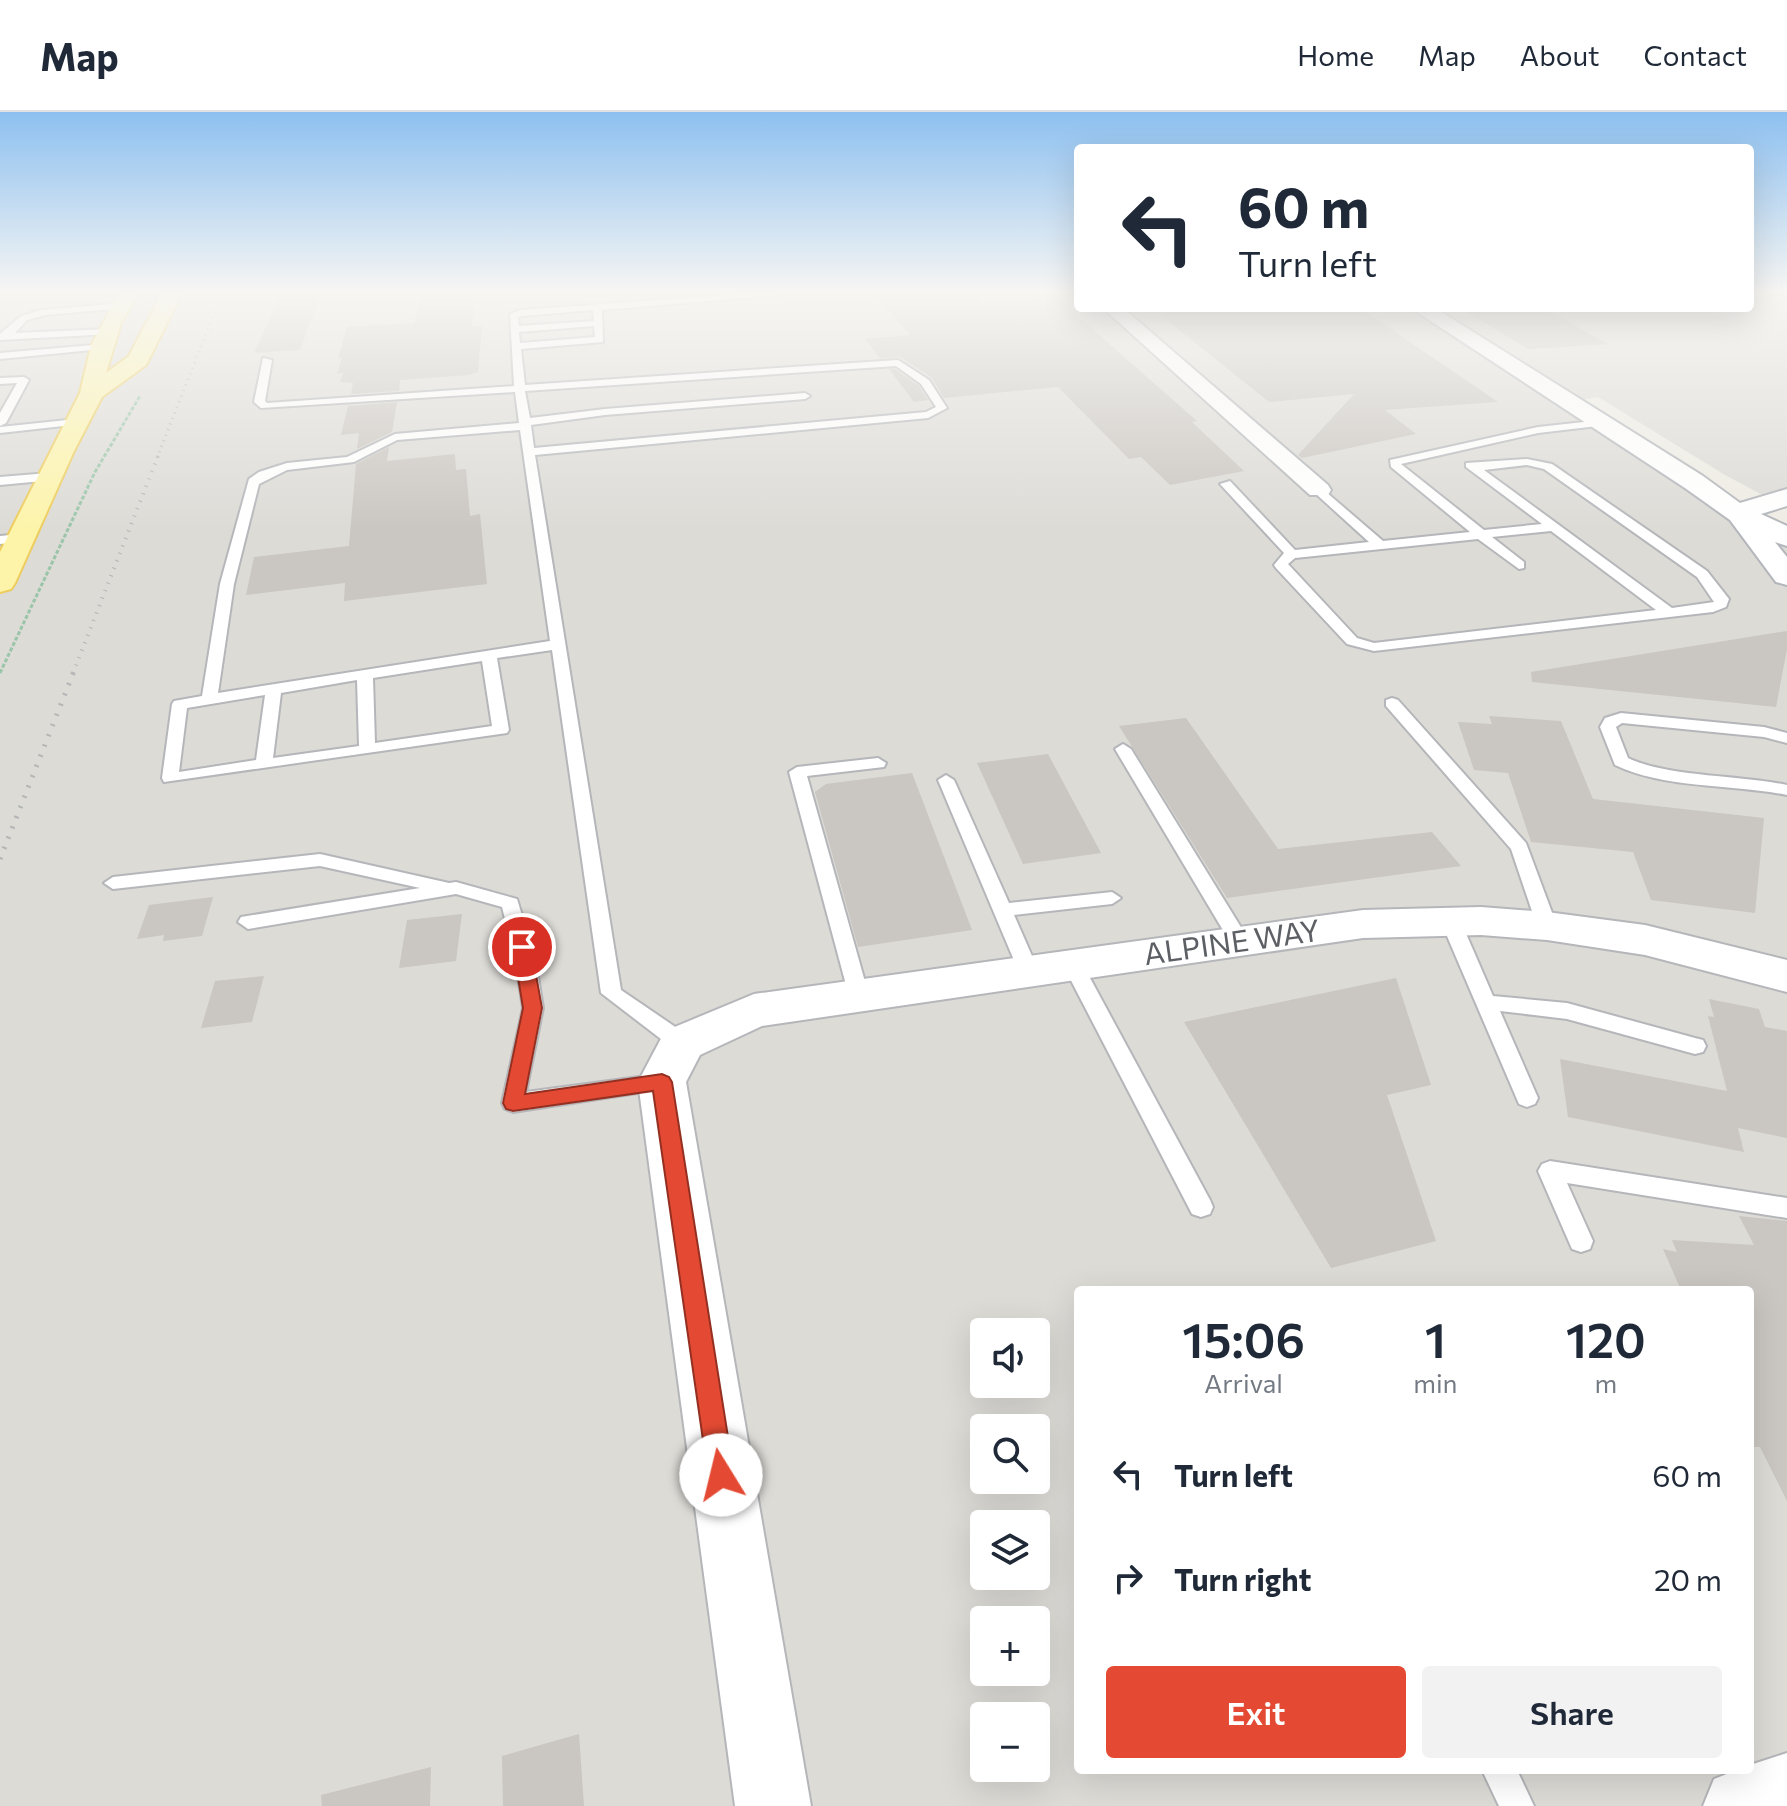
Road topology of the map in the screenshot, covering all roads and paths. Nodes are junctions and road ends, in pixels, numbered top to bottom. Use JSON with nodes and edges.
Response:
{"nodes":[{"id":1,"x":95,"y":372,"type":"edge"},
{"id":2,"x":121,"y":372,"type":"edge"},
{"id":3,"x":265,"y":372,"type":"edge"},
{"id":4,"x":518,"y":372,"type":"edge"},
{"id":5,"x":776,"y":372,"type":"edge"},
{"id":6,"x":915,"y":372,"type":"edge"},
{"id":7,"x":1185,"y":372,"type":"edge"},
{"id":8,"x":1522,"y":372,"type":"edge"},
{"id":9,"x":0,"y":381,"type":"edge"},
{"id":10,"x":144,"y":389,"type":"dead end"},
{"id":11,"x":520,"y":391,"type":"junction"},
{"id":12,"x":92,"y":393,"type":"junction"},
{"id":13,"x":805,"y":396,"type":"dead end"},
{"id":14,"x":77,"y":422,"type":"junction"},
{"id":15,"x":0,"y":423,"type":"edge"},
{"id":16,"x":1602,"y":423,"type":"junction"},
{"id":17,"x":526,"y":424,"type":"junction"},
{"id":18,"x":0,"y":430,"type":"edge"},
{"id":19,"x":1447,"y":448,"type":"junction"},
{"id":20,"x":530,"y":452,"type":"junction"},
{"id":21,"x":1473,"y":467,"type":"junction"},
{"id":22,"x":49,"y":477,"type":"junction"},
{"id":23,"x":0,"y":481,"type":"edge"},
{"id":24,"x":1226,"y":484,"type":"dead end"},
{"id":25,"x":1319,"y":490,"type":"joint"},
{"id":26,"x":1787,"y":497,"type":"edge"},
{"id":27,"x":1736,"y":513,"type":"junction"},
{"id":28,"x":1787,"y":515,"type":"edge"},
{"id":29,"x":1553,"y":527,"type":"junction"},
{"id":30,"x":1481,"y":534,"type":"junction"},
{"id":31,"x":1787,"y":537,"type":"edge"},
{"id":32,"x":11,"y":539,"type":"edge"},
{"id":33,"x":1380,"y":545,"type":"junction"},
{"id":34,"x":1292,"y":554,"type":"junction"},
{"id":35,"x":1519,"y":565,"type":"dead end"},
{"id":36,"x":1787,"y":576,"type":"edge"},
{"id":37,"x":0,"y":583,"type":"edge"},
{"id":38,"x":1669,"y":613,"type":"junction"},
{"id":39,"x":560,"y":644,"type":"junction"},
{"id":40,"x":489,"y":655,"type":"junction"},
{"id":41,"x":0,"y":673,"type":"edge"},
{"id":42,"x":365,"y":675,"type":"junction"},
{"id":43,"x":274,"y":689,"type":"junction"},
{"id":44,"x":209,"y":700,"type":"junction"},
{"id":45,"x":1392,"y":703,"type":"dead end"},
{"id":46,"x":1787,"y":738,"type":"edge"},
{"id":47,"x":367,"y":749,"type":"junction"},
{"id":48,"x":1123,"y":749,"type":"dead end"},
{"id":49,"x":878,"y":763,"type":"dead end"},
{"id":50,"x":264,"y":764,"type":"junction"},
{"id":51,"x":946,"y":780,"type":"dead end"},
{"id":52,"x":1787,"y":790,"type":"edge"},
{"id":53,"x":113,"y":883,"type":"dead end"},
{"id":54,"x":452,"y":889,"type":"junction"},
{"id":55,"x":1112,"y":898,"type":"dead end"},
{"id":56,"x":1002,"y":910,"type":"junction"},
{"id":57,"x":248,"y":922,"type":"dead end"},
{"id":58,"x":1451,"y":922,"type":"junction"},
{"id":59,"x":1547,"y":926,"type":"junction"},
{"id":60,"x":1240,"y":942,"type":"junction"},
{"id":61,"x":1073,"y":965,"type":"junction"},
{"id":62,"x":1029,"y":972,"type":"junction"},
{"id":63,"x":1787,"y":976,"type":"edge"},
{"id":64,"x":859,"y":996,"type":"junction"},
{"id":65,"x":1484,"y":1002,"type":"junction"},
{"id":66,"x":1695,"y":1046,"type":"dead end"},
{"id":67,"x":672,"y":1063,"type":"junction"},
{"id":68,"x":1527,"y":1098,"type":"dead end"},
{"id":69,"x":1201,"y":1207,"type":"dead end"},
{"id":70,"x":1787,"y":1208,"type":"edge"},
{"id":71,"x":1581,"y":1241,"type":"dead end"},
{"id":72,"x":1501,"y":1774,"type":"edge"},
{"id":73,"x":1787,"y":1790,"type":"edge"},
{"id":74,"x":773,"y":1806,"type":"edge"},
{"id":75,"x":1517,"y":1806,"type":"edge"},
{"id":76,"x":1741,"y":1806,"type":"edge"}],
"edges":[{"from":1,"to":12,"type":"main road"},
{"from":2,"to":12,"type":"main road"},
{"from":3,"to":11,"type":"lane"},
{"from":4,"to":11,"type":"lane"},
{"from":5,"to":11,"type":"lane"},
{"from":6,"to":20,"type":"lane"},
{"from":7,"to":25,"type":"street"},
{"from":8,"to":16,"type":"street"},
{"from":9,"to":15,"type":"lane"},
{"from":10,"to":41,"type":"path"},
{"from":11,"to":17,"type":"lane"},
{"from":12,"to":14,"type":"main road"},
{"from":13,"to":17,"type":"lane"},
{"from":14,"to":18,"type":"lane"},
{"from":14,"to":22,"type":"main road"},
{"from":16,"to":19,"type":"lane"},
{"from":16,"to":27,"type":"street"},
{"from":17,"to":20,"type":"lane"},
{"from":17,"to":44,"type":"lane"},
{"from":19,"to":21,"type":"lane"},
{"from":19,"to":30,"type":"lane"},
{"from":20,"to":39,"type":"lane"},
{"from":21,"to":29,"type":"lane"},
{"from":21,"to":38,"type":"lane"},
{"from":22,"to":23,"type":"lane"},
{"from":22,"to":32,"type":"main road"},
{"from":24,"to":34,"type":"lane"},
{"from":25,"to":33,"type":"lane"},
{"from":26,"to":27,"type":"street"},
{"from":27,"to":28,"type":"street"},
{"from":27,"to":31,"type":"street"},
{"from":27,"to":36,"type":"street"},
{"from":29,"to":30,"type":"lane"},
{"from":29,"to":38,"type":"lane"},
{"from":30,"to":33,"type":"lane"},
{"from":30,"to":35,"type":"lane"},
{"from":32,"to":37,"type":"main road"},
{"from":33,"to":34,"type":"lane"},
{"from":34,"to":38,"type":"lane"},
{"from":39,"to":40,"type":"lane"},
{"from":39,"to":67,"type":"lane"},
{"from":40,"to":42,"type":"lane"},
{"from":40,"to":47,"type":"lane"},
{"from":42,"to":43,"type":"lane"},
{"from":42,"to":47,"type":"lane"},
{"from":43,"to":44,"type":"lane"},
{"from":43,"to":50,"type":"lane"},
{"from":44,"to":50,"type":"lane"},
{"from":45,"to":59,"type":"lane"},
{"from":46,"to":52,"type":"lane"},
{"from":47,"to":50,"type":"lane"},
{"from":48,"to":60,"type":"lane"},
{"from":49,"to":64,"type":"lane"},
{"from":51,"to":56,"type":"lane"},
{"from":53,"to":54,"type":"lane"},
{"from":54,"to":57,"type":"lane"},
{"from":54,"to":67,"type":"lane"},
{"from":55,"to":56,"type":"lane"},
{"from":56,"to":62,"type":"lane"},
{"from":58,"to":59,"type":"street","name":"ALPINE WAY"},
{"from":58,"to":60,"type":"street","name":"ALPINE WAY"},
{"from":58,"to":65,"type":"lane"},
{"from":59,"to":63,"type":"street","name":"ALPINE WAY"},
{"from":60,"to":61,"type":"street","name":"ALPINE WAY"},
{"from":61,"to":62,"type":"street","name":"ALPINE WAY"},
{"from":61,"to":69,"type":"lane"},
{"from":62,"to":64,"type":"street","name":"ALPINE WAY"},
{"from":64,"to":67,"type":"street","name":"ALPINE WAY"},
{"from":65,"to":66,"type":"lane"},
{"from":65,"to":68,"type":"lane"},
{"from":67,"to":74,"type":"street"},
{"from":70,"to":71,"type":"lane"},
{"from":72,"to":75,"type":"lane"},
{"from":73,"to":76,"type":"street"}]}
